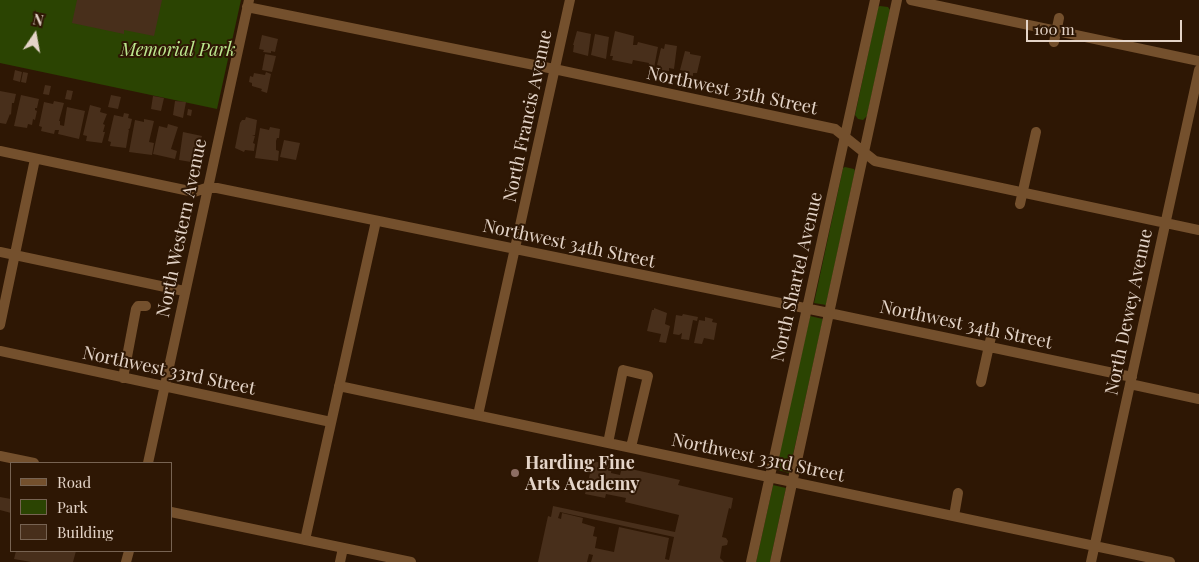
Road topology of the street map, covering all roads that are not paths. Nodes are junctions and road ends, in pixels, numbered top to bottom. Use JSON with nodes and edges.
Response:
{"nodes":[{"id":1,"x":570,"y":0,"type":"edge"},
{"id":2,"x":875,"y":0,"type":"edge"},
{"id":3,"x":897,"y":0,"type":"edge"},
{"id":4,"x":911,"y":0,"type":"edge"},
{"id":5,"x":248,"y":4,"type":"edge"},
{"id":6,"x":1059,"y":18,"type":"dead end"},
{"id":7,"x":1056,"y":31,"type":"junction"},
{"id":8,"x":1054,"y":42,"type":"dead end"},
{"id":9,"x":1199,"y":61,"type":"edge"},
{"id":10,"x":554,"y":69,"type":"junction"},
{"id":11,"x":1199,"y":70,"type":"edge"},
{"id":12,"x":1036,"y":132,"type":"dead end"},
{"id":13,"x":846,"y":138,"type":"junction"},
{"id":14,"x":0,"y":151,"type":"edge"},
{"id":15,"x":864,"y":152,"type":"junction"},
{"id":16,"x":35,"y":159,"type":"junction"},
{"id":17,"x":206,"y":188,"type":"junction"},
{"id":18,"x":1022,"y":193,"type":"junction"},
{"id":19,"x":1020,"y":204,"type":"dead end"},
{"id":20,"x":376,"y":221,"type":"junction"},
{"id":21,"x":1164,"y":223,"type":"junction"},
{"id":22,"x":1199,"y":230,"type":"edge"},
{"id":23,"x":516,"y":249,"type":"junction"},
{"id":24,"x":0,"y":252,"type":"edge"},
{"id":25,"x":15,"y":255,"type":"junction"},
{"id":26,"x":184,"y":291,"type":"junction"},
{"id":27,"x":146,"y":306,"type":"dead end"},
{"id":28,"x":807,"y":309,"type":"junction"},
{"id":29,"x":829,"y":313,"type":"junction"},
{"id":30,"x":0,"y":325,"type":"edge"},
{"id":31,"x":992,"y":328,"type":"dead end"},
{"id":32,"x":989,"y":347,"type":"junction"},
{"id":33,"x":0,"y":352,"type":"edge"},
{"id":34,"x":123,"y":378,"type":"junction"},
{"id":35,"x":1131,"y":381,"type":"junction"},
{"id":36,"x":981,"y":382,"type":"dead end"},
{"id":37,"x":164,"y":386,"type":"junction"},
{"id":38,"x":339,"y":386,"type":"junction"},
{"id":39,"x":1199,"y":399,"type":"edge"},
{"id":40,"x":478,"y":415,"type":"junction"},
{"id":41,"x":331,"y":422,"type":"junction"},
{"id":42,"x":608,"y":443,"type":"junction"},
{"id":43,"x":631,"y":448,"type":"junction"},
{"id":44,"x":0,"y":456,"type":"edge"},
{"id":45,"x":29,"y":462,"type":"edge"},
{"id":46,"x":148,"y":462,"type":"edge"},
{"id":47,"x":770,"y":477,"type":"junction"},
{"id":48,"x":793,"y":482,"type":"junction"},
{"id":49,"x":958,"y":493,"type":"dead end"},
{"id":50,"x":172,"y":512,"type":"edge"},
{"id":51,"x":954,"y":516,"type":"junction"},
{"id":52,"x":305,"y":540,"type":"junction"},
{"id":53,"x":1094,"y":546,"type":"junction"},
{"id":54,"x":343,"y":548,"type":"junction"},
{"id":55,"x":340,"y":562,"type":"edge"},
{"id":56,"x":411,"y":562,"type":"edge"},
{"id":57,"x":751,"y":562,"type":"edge"},
{"id":58,"x":775,"y":562,"type":"edge"},
{"id":59,"x":1091,"y":562,"type":"edge"},
{"id":60,"x":1170,"y":562,"type":"edge"}],
"edges":[{"from":1,"to":10,"type":"street","name":"North Francis Avenue"},
{"from":2,"to":13,"type":"street","name":"North Shartel Avenue"},
{"from":3,"to":15,"type":"street"},
{"from":4,"to":7,"type":"street"},
{"from":5,"to":10,"type":"street","name":"Northwest 35th Street"},
{"from":5,"to":17,"type":"street","name":"North Western Avenue"},
{"from":6,"to":7,"type":"street"},
{"from":7,"to":8,"type":"street"},
{"from":7,"to":9,"type":"street"},
{"from":10,"to":13,"type":"street","name":"Northwest 35th Street"},
{"from":10,"to":23,"type":"street","name":"North Francis Avenue"},
{"from":11,"to":21,"type":"street","name":"North Dewey Avenue"},
{"from":12,"to":18,"type":"street"},
{"from":13,"to":15,"type":"street","name":"Northwest 35th Street"},
{"from":13,"to":28,"type":"street","name":"North Shartel Avenue"},
{"from":14,"to":16,"type":"street","name":"Northwest 34th Street"},
{"from":15,"to":18,"type":"street","name":"Northwest 35th Street"},
{"from":15,"to":29,"type":"street"},
{"from":16,"to":17,"type":"street","name":"Northwest 34th Street"},
{"from":16,"to":25,"type":"street"},
{"from":17,"to":20,"type":"street","name":"Northwest 34th Street"},
{"from":17,"to":26,"type":"street","name":"North Western Avenue"},
{"from":18,"to":19,"type":"street"},
{"from":18,"to":21,"type":"street","name":"Northwest 35th Street"},
{"from":20,"to":23,"type":"street","name":"Northwest 34th Street"},
{"from":20,"to":38,"type":"street"},
{"from":21,"to":22,"type":"street","name":"Northwest 35th Street"},
{"from":21,"to":35,"type":"street","name":"North Dewey Avenue"},
{"from":23,"to":28,"type":"street","name":"Northwest 34th Street"},
{"from":23,"to":40,"type":"street","name":"North Francis Avenue"},
{"from":24,"to":25,"type":"street"},
{"from":25,"to":26,"type":"street"},
{"from":25,"to":30,"type":"street"},
{"from":26,"to":37,"type":"street","name":"North Western Avenue"},
{"from":27,"to":34,"type":"street"},
{"from":28,"to":29,"type":"street","name":"Northwest 34th Street"},
{"from":28,"to":47,"type":"street","name":"North Shartel Avenue"},
{"from":29,"to":32,"type":"street","name":"Northwest 34th Street"},
{"from":29,"to":48,"type":"street"},
{"from":31,"to":32,"type":"street"},
{"from":32,"to":35,"type":"street","name":"Northwest 34th Street"},
{"from":32,"to":36,"type":"street"},
{"from":33,"to":34,"type":"street","name":"Northwest 33rd Street"},
{"from":34,"to":37,"type":"street","name":"Northwest 33rd Street"},
{"from":35,"to":39,"type":"street","name":"Northwest 34th Street"},
{"from":35,"to":53,"type":"street","name":"North Dewey Avenue"},
{"from":37,"to":41,"type":"street","name":"Northwest 33rd Street"},
{"from":37,"to":46,"type":"street","name":"North Western Avenue"},
{"from":38,"to":40,"type":"street","name":"Northwest 33rd Street"},
{"from":38,"to":41,"type":"street"},
{"from":40,"to":42,"type":"street","name":"Northwest 33rd Street"},
{"from":41,"to":52,"type":"street"},
{"from":42,"to":43,"type":"street","name":"Northwest 33rd Street"},
{"from":42,"to":43,"type":"street"},
{"from":43,"to":47,"type":"street","name":"Northwest 33rd Street"},
{"from":44,"to":45,"type":"street"},
{"from":47,"to":48,"type":"street","name":"Northwest 33rd Street"},
{"from":47,"to":57,"type":"street","name":"North Shartel Avenue"},
{"from":48,"to":51,"type":"street","name":"Northwest 33rd Street"},
{"from":48,"to":58,"type":"street"},
{"from":49,"to":51,"type":"street"},
{"from":50,"to":52,"type":"street"},
{"from":51,"to":53,"type":"street","name":"Northwest 33rd Street"},
{"from":52,"to":54,"type":"street"},
{"from":53,"to":59,"type":"street","name":"North Dewey Avenue"},
{"from":53,"to":60,"type":"street","name":"Northwest 33rd Street"},
{"from":54,"to":55,"type":"street"},
{"from":54,"to":56,"type":"street"}]}
